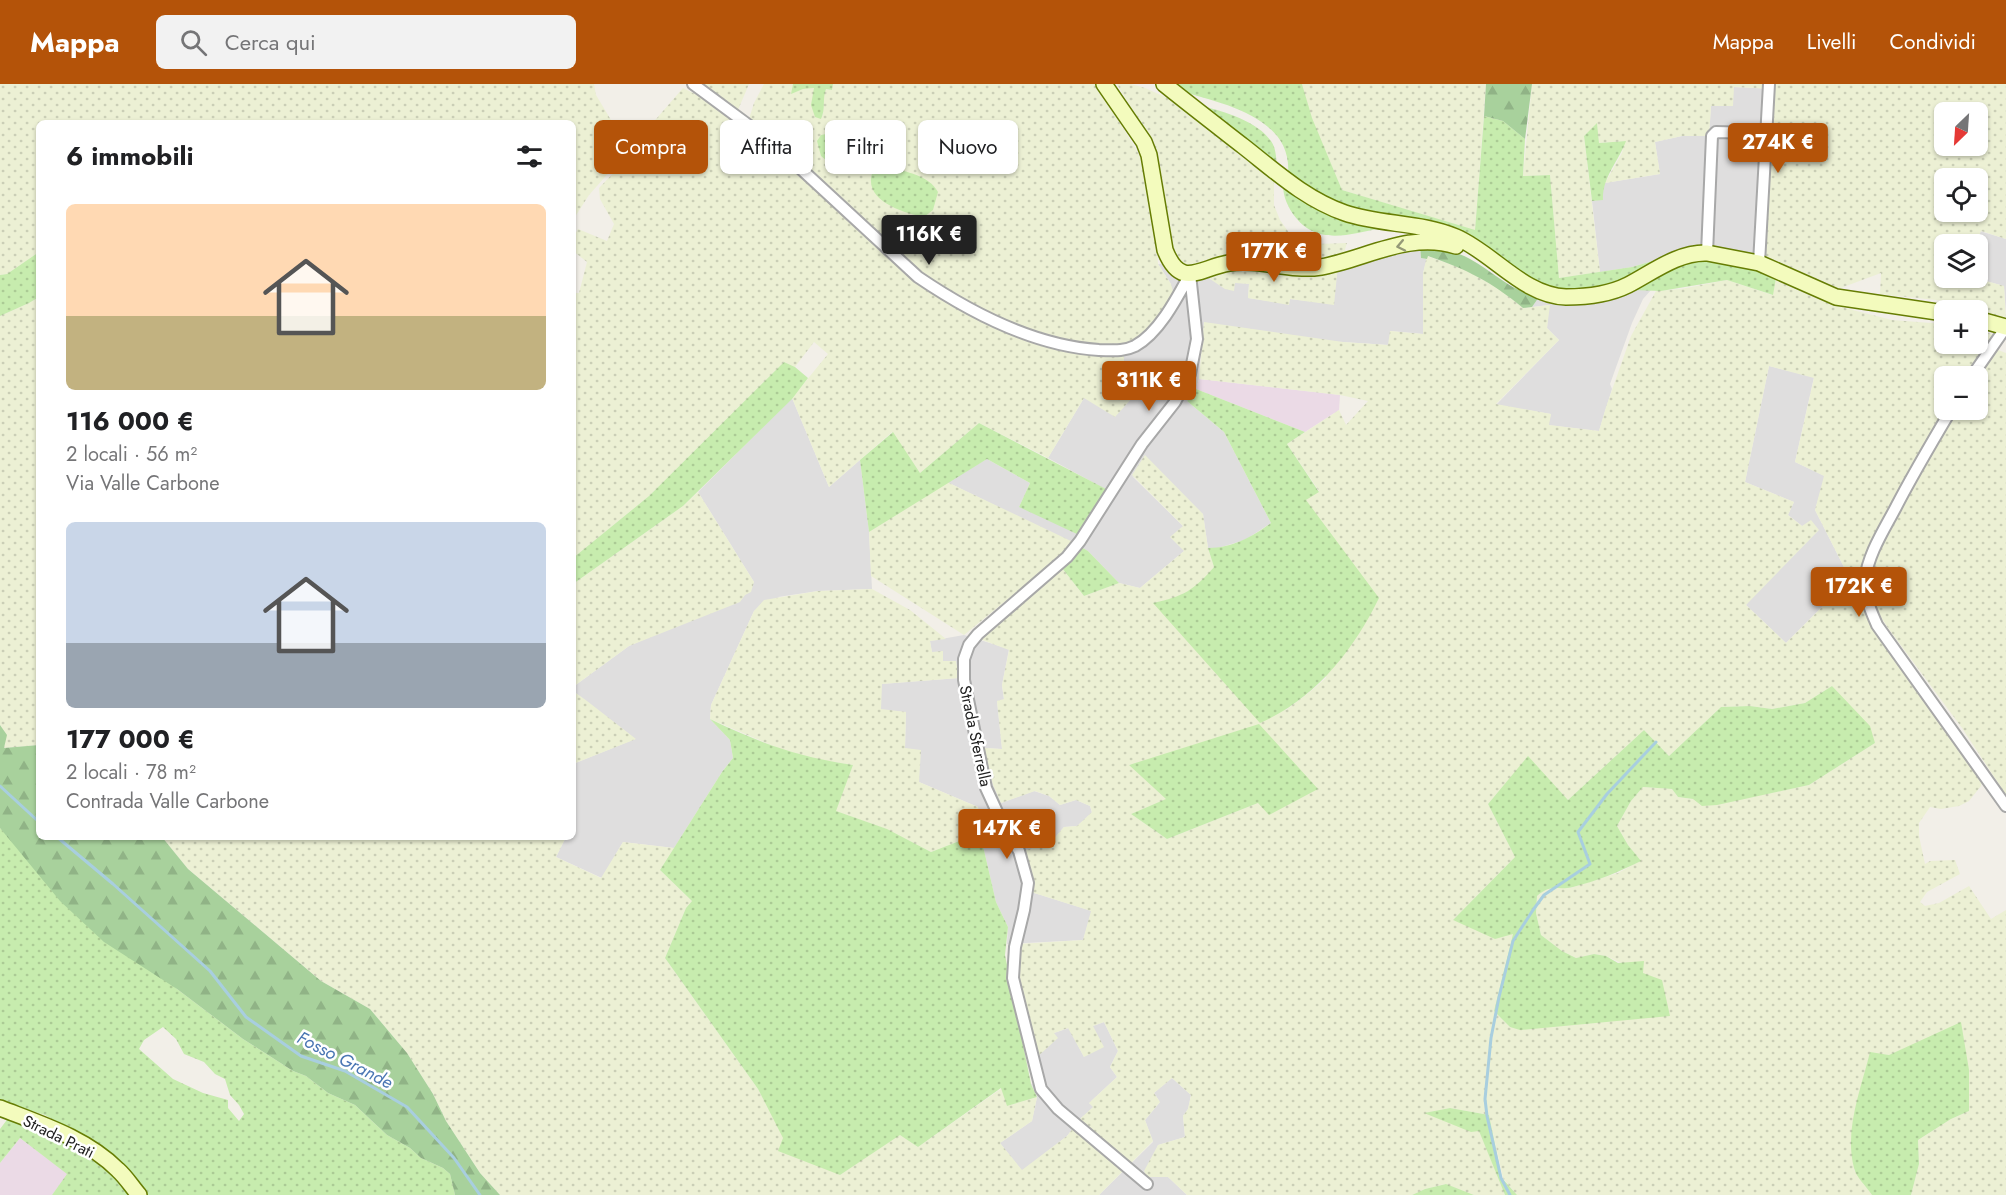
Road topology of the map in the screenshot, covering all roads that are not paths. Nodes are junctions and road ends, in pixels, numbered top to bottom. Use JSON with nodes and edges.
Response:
{"nodes":[{"id":1,"x":693,"y":84,"type":"edge"},
{"id":2,"x":1152,"y":84,"type":"edge"},
{"id":3,"x":1769,"y":84,"type":"edge"},
{"id":4,"x":1105,"y":85,"type":"edge"},
{"id":5,"x":1172,"y":91,"type":"edge"},
{"id":6,"x":1766,"y":136,"type":"junction"},
{"id":7,"x":1707,"y":253,"type":"junction"},
{"id":8,"x":1759,"y":263,"type":"junction"},
{"id":9,"x":1190,"y":274,"type":"junction"},
{"id":10,"x":1531,"y":287,"type":"junction"},
{"id":11,"x":1934,"y":312,"type":"edge"},
{"id":12,"x":1988,"y":322,"type":"edge"},
{"id":13,"x":2006,"y":327,"type":"edge"},
{"id":14,"x":1979,"y":366,"type":"edge"},
{"id":15,"x":1945,"y":420,"type":"edge"},
{"id":16,"x":2006,"y":806,"type":"edge"},
{"id":17,"x":0,"y":1108,"type":"edge"},
{"id":18,"x":1147,"y":1184,"type":"dead end"},
{"id":19,"x":139,"y":1195,"type":"edge"}],
"edges":[{"from":1,"to":9,"type":"street"},
{"from":2,"to":5,"type":"main road"},
{"from":3,"to":6,"type":"street"},
{"from":4,"to":9,"type":"main road"},
{"from":5,"to":10,"type":"main road"},
{"from":6,"to":7,"type":"street"},
{"from":6,"to":8,"type":"street"},
{"from":7,"to":8,"type":"main road"},
{"from":7,"to":10,"type":"main road"},
{"from":8,"to":11,"type":"main road"},
{"from":10,"to":9,"type":"main road","one_way":true},
{"from":9,"to":18,"type":"street","name":"Strada Sferrella"},
{"from":12,"to":13,"type":"main road"},
{"from":13,"to":14,"type":"street"},
{"from":15,"to":16,"type":"street"},
{"from":17,"to":19,"type":"main road","name":"Strada Prati"}]}
